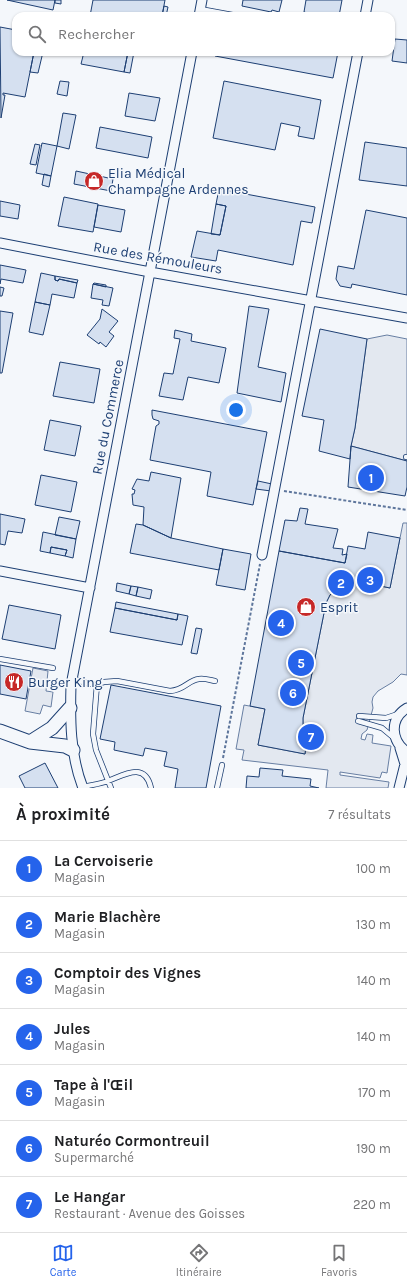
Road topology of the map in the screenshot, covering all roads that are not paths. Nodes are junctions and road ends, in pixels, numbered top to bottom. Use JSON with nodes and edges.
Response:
{"nodes":[{"id":1,"x":368,"y":0,"type":"edge"},
{"id":2,"x":200,"y":8,"type":"edge"},
{"id":3,"x":219,"y":12,"type":"edge"},
{"id":4,"x":366,"y":12,"type":"edge"},
{"id":5,"x":191,"y":56,"type":"edge"},
{"id":6,"x":357,"y":56,"type":"edge"},
{"id":7,"x":0,"y":243,"type":"edge"},
{"id":8,"x":150,"y":272,"type":"junction"},
{"id":9,"x":311,"y":301,"type":"junction"},
{"id":10,"x":407,"y":318,"type":"edge"},
{"id":11,"x":262,"y":555,"type":"road end"},
{"id":12,"x":0,"y":571,"type":"edge"},
{"id":13,"x":90,"y":588,"type":"junction"},
{"id":14,"x":0,"y":659,"type":"edge"},
{"id":15,"x":53,"y":668,"type":"dead end"},
{"id":16,"x":72,"y":679,"type":"junction"},
{"id":17,"x":215,"y":681,"type":"dead end"},
{"id":18,"x":97,"y":684,"type":"junction"},
{"id":19,"x":70,"y":708,"type":"junction"},
{"id":20,"x":403,"y":711,"type":"edge"},
{"id":21,"x":359,"y":716,"type":"dead end"},
{"id":22,"x":358,"y":721,"type":"dead end"},
{"id":23,"x":0,"y":732,"type":"edge"},
{"id":24,"x":30,"y":742,"type":"junction"},
{"id":25,"x":401,"y":746,"type":"edge"},
{"id":26,"x":74,"y":750,"type":"junction"},
{"id":27,"x":222,"y":765,"type":"road end"},
{"id":28,"x":108,"y":781,"type":"junction"},
{"id":29,"x":83,"y":787,"type":"edge"},
{"id":30,"x":111,"y":788,"type":"edge"},
{"id":31,"x":151,"y":788,"type":"edge"},
{"id":32,"x":217,"y":788,"type":"edge"},
{"id":33,"x":399,"y":788,"type":"edge"}],
"edges":[{"from":1,"to":4,"type":"street"},
{"from":2,"to":3,"type":"lane"},
{"from":5,"to":8,"type":"street","name":"Rue du Commerce"},
{"from":6,"to":9,"type":"street"},
{"from":7,"to":8,"type":"street","name":"Rue des Rémouleurs"},
{"from":8,"to":9,"type":"street","name":"Rue des Rémouleurs"},
{"from":8,"to":13,"type":"street","name":"Rue du Commerce"},
{"from":9,"to":10,"type":"street","name":"Rue des Rémouleurs"},
{"from":9,"to":11,"type":"street"},
{"from":12,"to":13,"type":"street"},
{"from":13,"to":16,"type":"street","name":"Rue du Commerce"},
{"from":14,"to":15,"type":"lane"},
{"from":16,"to":18,"type":"lane"},
{"from":16,"to":19,"type":"street","name":"Rue du Commerce"},
{"from":17,"to":18,"type":"lane"},
{"from":18,"to":28,"type":"lane"},
{"from":19,"to":24,"type":"main road"},
{"from":19,"to":26,"type":"street","name":"Rue du Commerce"},
{"from":20,"to":21,"type":"lane"},
{"from":20,"to":25,"type":"street"},
{"from":22,"to":25,"type":"lane"},
{"from":23,"to":24,"type":"main road"},
{"from":24,"to":26,"type":"main road"},
{"from":25,"to":33,"type":"street"},
{"from":26,"to":29,"type":"street","name":"Rue du Commerce"},
{"from":27,"to":32,"type":"lane"},
{"from":28,"to":29,"type":"lane"},
{"from":28,"to":30,"type":"lane"},
{"from":28,"to":31,"type":"lane"}]}
